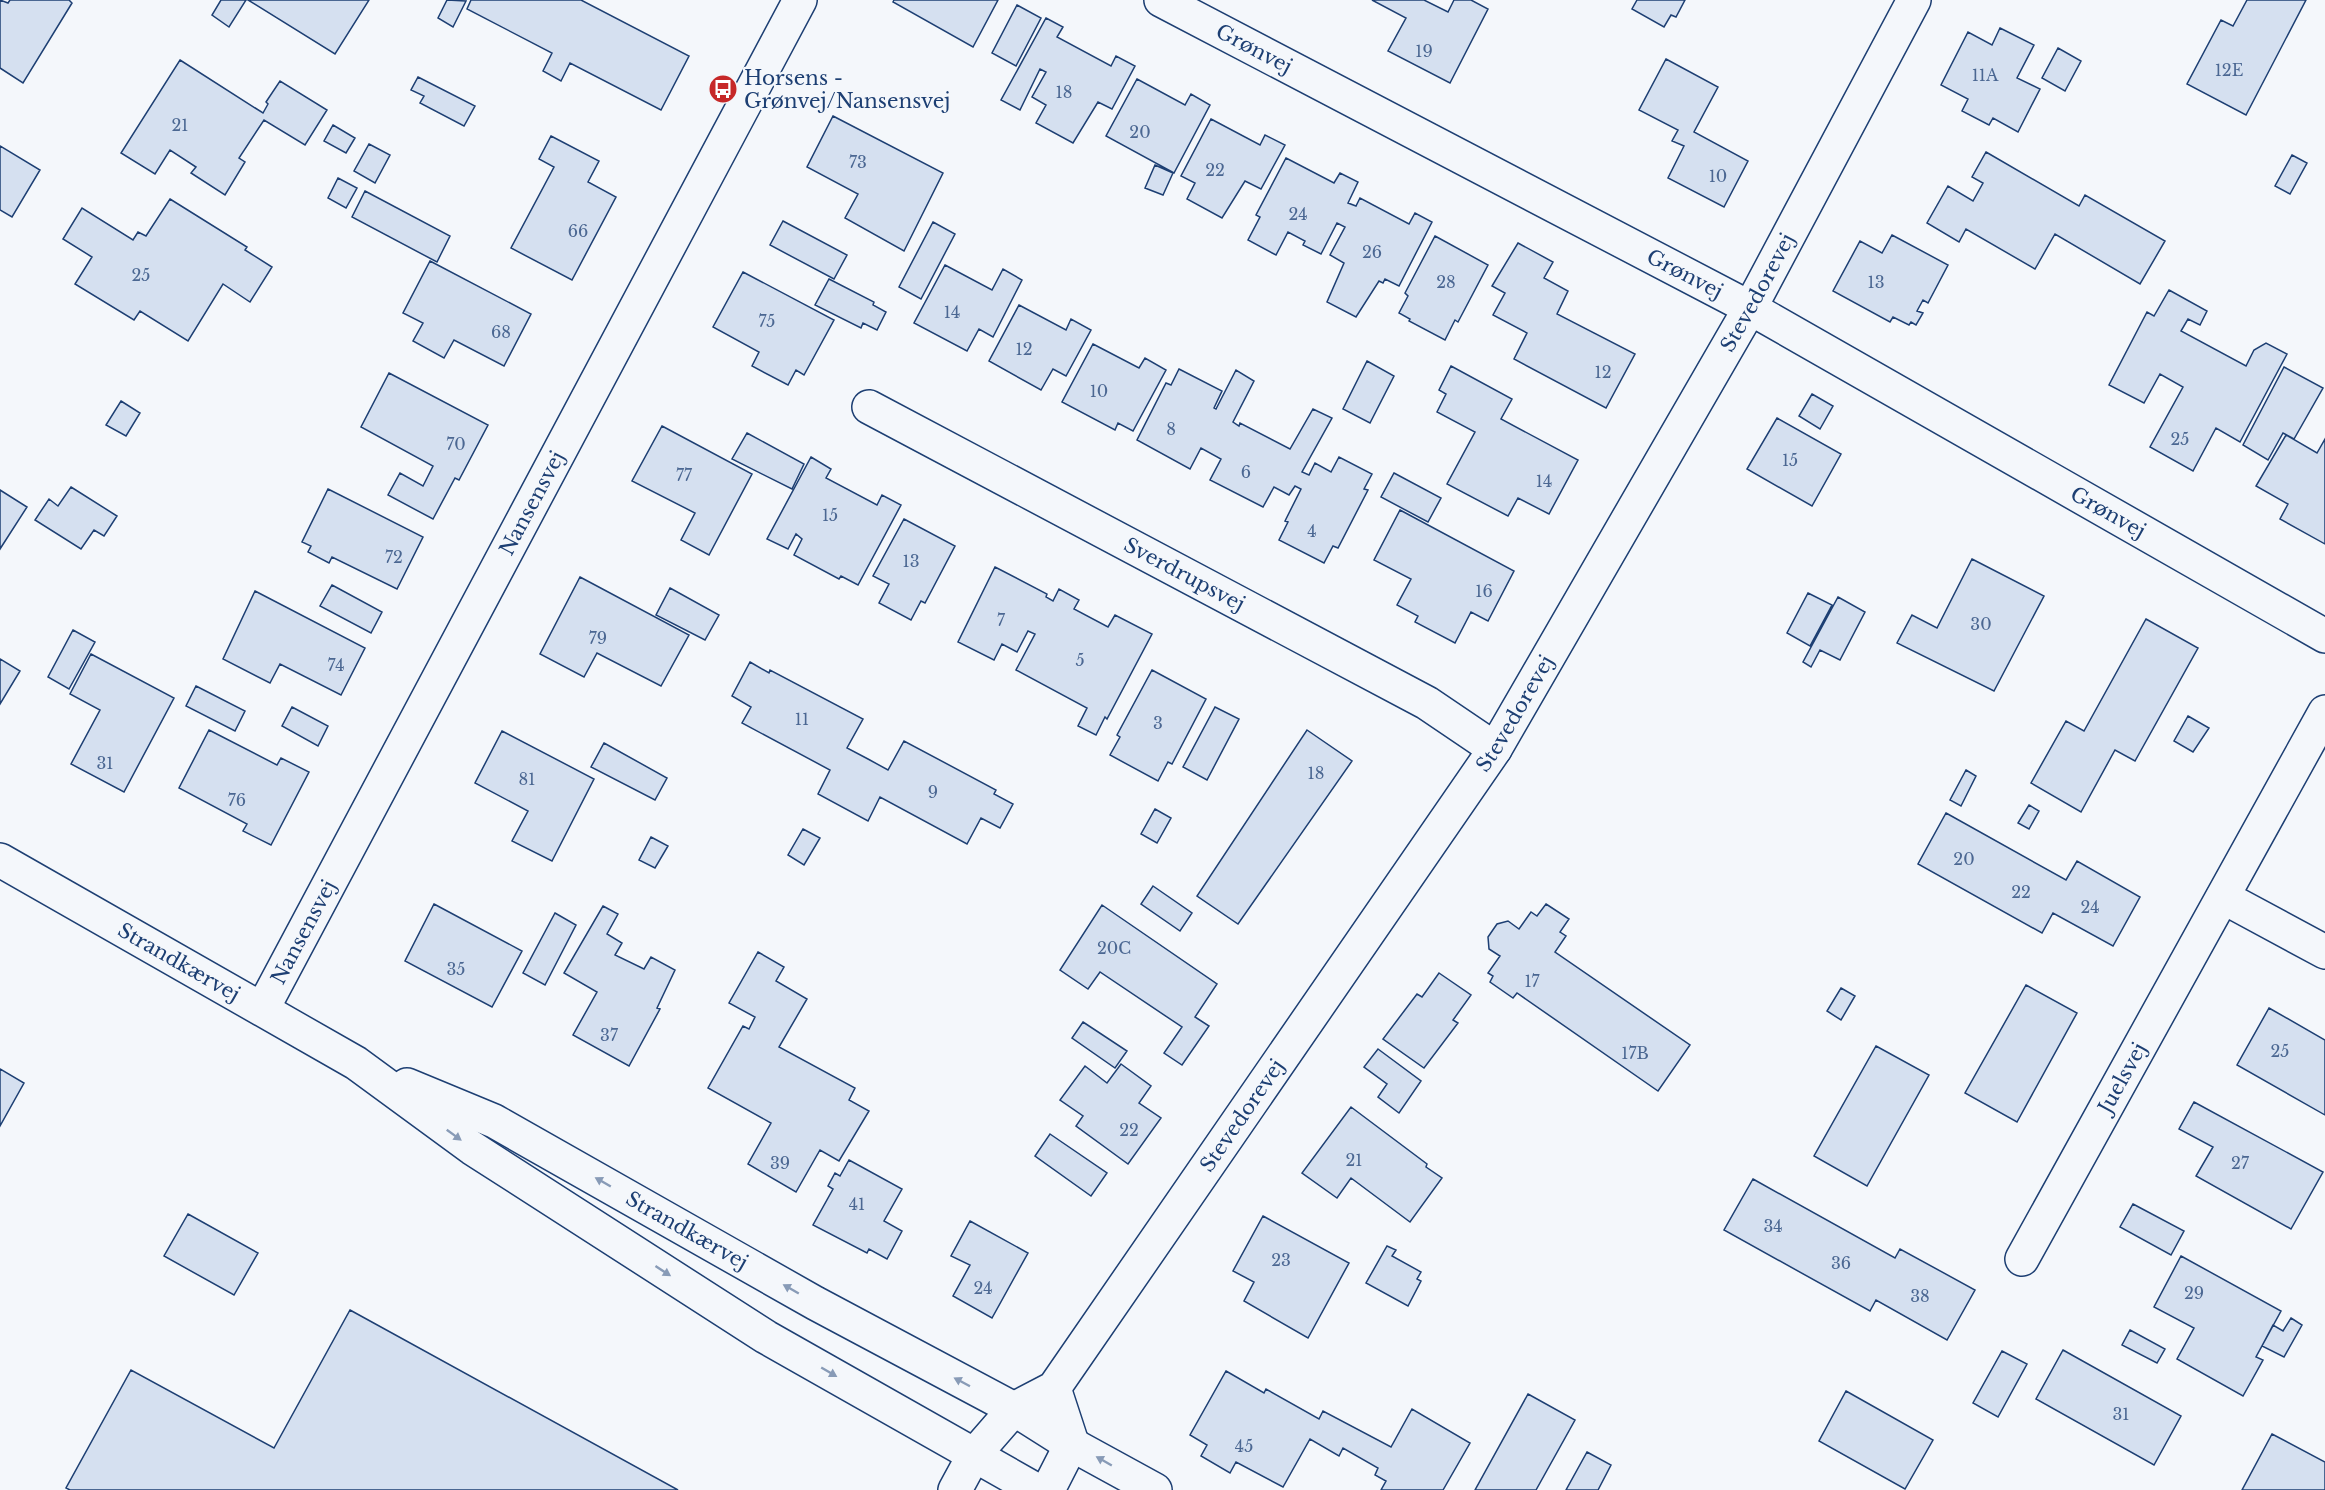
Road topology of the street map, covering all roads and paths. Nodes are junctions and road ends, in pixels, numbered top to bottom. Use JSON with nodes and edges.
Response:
{"nodes":[{"id":1,"x":800,"y":0,"type":"edge"},
{"id":2,"x":1161,"y":0,"type":"edge"},
{"id":3,"x":1914,"y":0,"type":"edge"},
{"id":4,"x":1750,"y":308,"type":"junction"},
{"id":5,"x":869,"y":407,"type":"dead end"},
{"id":6,"x":2325,"y":636,"type":"edge"},
{"id":7,"x":2325,"y":712,"type":"edge"},
{"id":8,"x":1495,"y":749,"type":"junction"},
{"id":9,"x":0,"y":860,"type":"edge"},
{"id":10,"x":2223,"y":897,"type":"junction"},
{"id":11,"x":2325,"y":952,"type":"edge"},
{"id":12,"x":263,"y":1008,"type":"junction"},
{"id":13,"x":356,"y":1063,"type":"junction"},
{"id":14,"x":2022,"y":1259,"type":"dead end"},
{"id":15,"x":1054,"y":1388,"type":"junction"},
{"id":16,"x":1014,"y":1409,"type":"junction"},
{"id":17,"x":1072,"y":1443,"type":"junction"},
{"id":18,"x":974,"y":1455,"type":"junction"},
{"id":19,"x":955,"y":1490,"type":"edge"},
{"id":20,"x":1036,"y":1490,"type":"edge"},
{"id":21,"x":1048,"y":1490,"type":"edge"},
{"id":22,"x":1155,"y":1490,"type":"edge"}],
"edges":[{"from":1,"to":12,"type":"street","name":"Nansensvej"},
{"from":2,"to":4,"type":"street","name":"Grønvej"},
{"from":3,"to":4,"type":"street","name":"Stevedorevej"},
{"from":4,"to":6,"type":"street","name":"Grønvej"},
{"from":4,"to":8,"type":"street","name":"Stevedorevej"},
{"from":5,"to":8,"type":"street","name":"Sverdrupsvej"},
{"from":7,"to":10,"type":"street","name":"Juelsvej"},
{"from":8,"to":15,"type":"street","name":"Stevedorevej"},
{"from":9,"to":12,"type":"street","name":"Strandkærvej"},
{"from":10,"to":11,"type":"street"},
{"from":10,"to":14,"type":"street","name":"Juelsvej"},
{"from":12,"to":13,"type":"street","name":"Strandkærvej"},
{"from":16,"to":13,"type":"street","name":"Strandkærvej","one_way":true},
{"from":13,"to":18,"type":"street","name":"Strandkærvej","one_way":true},
{"from":15,"to":16,"type":"street","name":"Stevedorevej"},
{"from":15,"to":17,"type":"street"},
{"from":16,"to":17,"type":"street","name":"Strandkærvej"},
{"from":16,"to":18,"type":"street"},
{"from":17,"to":21,"type":"street"},
{"from":22,"to":17,"type":"street","name":"Strandkærvej","one_way":true},
{"from":18,"to":19,"type":"street"},
{"from":18,"to":20,"type":"street","name":"Strandkærvej"}]}
